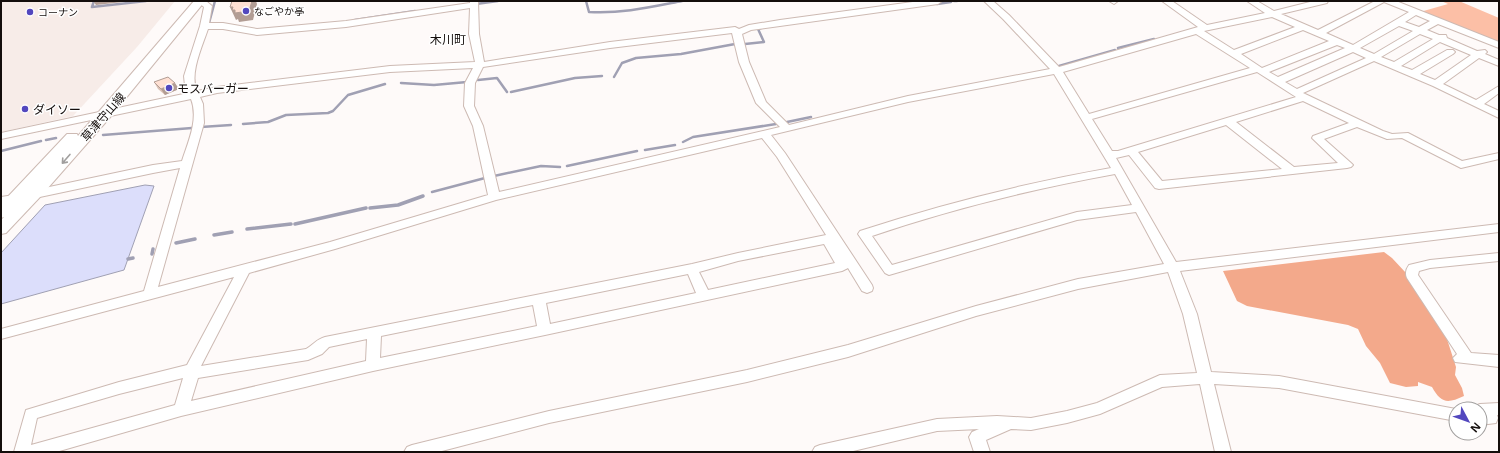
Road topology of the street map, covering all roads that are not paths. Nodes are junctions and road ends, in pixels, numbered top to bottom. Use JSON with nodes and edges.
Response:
{"nodes":[{"id":1,"x":189,"y":1,"type":"edge"},
{"id":2,"x":200,"y":1,"type":"edge"},
{"id":3,"x":938,"y":1,"type":"edge"},
{"id":4,"x":988,"y":1,"type":"edge"},
{"id":5,"x":1166,"y":1,"type":"edge"},
{"id":6,"x":1251,"y":1,"type":"edge"},
{"id":7,"x":1324,"y":1,"type":"edge"},
{"id":8,"x":1381,"y":1,"type":"edge"},
{"id":9,"x":1388,"y":1,"type":"edge"},
{"id":10,"x":474,"y":3,"type":"edge"},
{"id":11,"x":1416,"y":12,"type":"junction"},
{"id":12,"x":1273,"y":14,"type":"junction"},
{"id":13,"x":1438,"y":20,"type":"junction"},
{"id":14,"x":1398,"y":22,"type":"junction"},
{"id":15,"x":204,"y":26,"type":"junction"},
{"id":16,"x":1302,"y":27,"type":"junction"},
{"id":17,"x":1458,"y":28,"type":"junction"},
{"id":18,"x":1201,"y":29,"type":"junction"},
{"id":19,"x":1419,"y":31,"type":"junction"},
{"id":20,"x":736,"y":33,"type":"junction"},
{"id":21,"x":1318,"y":34,"type":"junction"},
{"id":22,"x":1477,"y":36,"type":"junction"},
{"id":23,"x":1336,"y":42,"type":"junction"},
{"id":24,"x":1435,"y":42,"type":"junction"},
{"id":25,"x":1498,"y":44,"type":"edge"},
{"id":26,"x":1352,"y":49,"type":"junction"},
{"id":27,"x":1454,"y":49,"type":"junction"},
{"id":28,"x":1235,"y":53,"type":"junction"},
{"id":29,"x":1373,"y":58,"type":"junction"},
{"id":30,"x":1474,"y":58,"type":"junction"},
{"id":31,"x":1499,"y":64,"type":"edge"},
{"id":32,"x":480,"y":65,"type":"junction"},
{"id":33,"x":1394,"y":66,"type":"junction"},
{"id":34,"x":1260,"y":70,"type":"junction"},
{"id":35,"x":1056,"y":71,"type":"junction"},
{"id":36,"x":1413,"y":74,"type":"junction"},
{"id":37,"x":1278,"y":81,"type":"junction"},
{"id":38,"x":1436,"y":84,"type":"junction"},
{"id":39,"x":1499,"y":89,"type":"edge"},
{"id":40,"x":194,"y":94,"type":"junction"},
{"id":41,"x":1300,"y":96,"type":"junction"},
{"id":42,"x":1477,"y":104,"type":"junction"},
{"id":43,"x":107,"y":112,"type":"junction"},
{"id":44,"x":1499,"y":115,"type":"edge"},
{"id":45,"x":92,"y":116,"type":"junction"},
{"id":46,"x":1086,"y":118,"type":"junction"},
{"id":47,"x":1228,"y":121,"type":"junction"},
{"id":48,"x":1358,"y":123,"type":"junction"},
{"id":49,"x":787,"y":128,"type":"junction"},
{"id":50,"x":765,"y":134,"type":"junction"},
{"id":51,"x":1,"y":136,"type":"edge"},
{"id":52,"x":1131,"y":150,"type":"junction"},
{"id":53,"x":1108,"y":155,"type":"junction"},
{"id":54,"x":1499,"y":156,"type":"edge"},
{"id":55,"x":187,"y":164,"type":"junction"},
{"id":56,"x":1118,"y":170,"type":"junction"},
{"id":57,"x":1292,"y":171,"type":"junction"},
{"id":58,"x":35,"y":194,"type":"junction"},
{"id":59,"x":494,"y":197,"type":"junction"},
{"id":60,"x":12,"y":202,"type":"edge"},
{"id":61,"x":1139,"y":208,"type":"junction"},
{"id":62,"x":1,"y":213,"type":"edge"},
{"id":63,"x":1499,"y":228,"type":"edge"},
{"id":64,"x":1,"y":229,"type":"edge"},
{"id":65,"x":831,"y":238,"type":"junction"},
{"id":66,"x":1499,"y":257,"type":"edge"},
{"id":67,"x":1171,"y":264,"type":"junction"},
{"id":68,"x":244,"y":269,"type":"junction"},
{"id":69,"x":692,"y":269,"type":"junction"},
{"id":70,"x":867,"y":288,"type":"dead end"},
{"id":71,"x":149,"y":294,"type":"junction"},
{"id":72,"x":704,"y":296,"type":"junction"},
{"id":73,"x":539,"y":300,"type":"junction"},
{"id":74,"x":545,"y":330,"type":"junction"},
{"id":75,"x":374,"y":333,"type":"junction"},
{"id":76,"x":1,"y":334,"type":"edge"},
{"id":77,"x":1499,"y":361,"type":"edge"},
{"id":78,"x":373,"y":365,"type":"junction"},
{"id":79,"x":192,"y":372,"type":"junction"},
{"id":80,"x":1205,"y":378,"type":"junction"},
{"id":81,"x":181,"y":410,"type":"junction"},
{"id":82,"x":1448,"y":414,"type":"edge"},
{"id":83,"x":1018,"y":423,"type":"junction"},
{"id":84,"x":22,"y":452,"type":"edge"},
{"id":85,"x":32,"y":452,"type":"edge"},
{"id":86,"x":412,"y":452,"type":"edge"},
{"id":87,"x":820,"y":452,"type":"edge"},
{"id":88,"x":982,"y":452,"type":"edge"},
{"id":89,"x":1223,"y":452,"type":"edge"}],
"edges":[{"from":1,"to":45,"type":"main road","name":"草津守山線"},
{"from":2,"to":15,"type":"street"},
{"from":2,"to":43,"type":"main road","name":"草津守山線"},
{"from":3,"to":20,"type":"street"},
{"from":4,"to":35,"type":"street"},
{"from":5,"to":18,"type":"street"},
{"from":6,"to":12,"type":"street"},
{"from":7,"to":12,"type":"street"},
{"from":8,"to":21,"type":"street"},
{"from":9,"to":11,"type":"street"},
{"from":10,"to":15,"type":"street"},
{"from":10,"to":32,"type":"street"},
{"from":11,"to":13,"type":"street"},
{"from":11,"to":14,"type":"street"},
{"from":12,"to":16,"type":"street"},
{"from":12,"to":18,"type":"street"},
{"from":13,"to":17,"type":"street"},
{"from":13,"to":19,"type":"street"},
{"from":14,"to":19,"type":"street"},
{"from":14,"to":26,"type":"street"},
{"from":15,"to":40,"type":"street"},
{"from":16,"to":21,"type":"street"},
{"from":16,"to":28,"type":"street"},
{"from":17,"to":22,"type":"street"},
{"from":17,"to":24,"type":"street"},
{"from":18,"to":28,"type":"street"},
{"from":18,"to":35,"type":"street"},
{"from":19,"to":24,"type":"street"},
{"from":19,"to":29,"type":"street"},
{"from":20,"to":32,"type":"street"},
{"from":20,"to":49,"type":"street"},
{"from":21,"to":23,"type":"street"},
{"from":22,"to":25,"type":"street"},
{"from":22,"to":27,"type":"street"},
{"from":23,"to":26,"type":"street"},
{"from":23,"to":34,"type":"street"},
{"from":24,"to":27,"type":"street"},
{"from":24,"to":33,"type":"street"},
{"from":25,"to":30,"type":"street"},
{"from":26,"to":29,"type":"street"},
{"from":26,"to":37,"type":"street"},
{"from":27,"to":30,"type":"street"},
{"from":27,"to":36,"type":"street"},
{"from":28,"to":34,"type":"street"},
{"from":29,"to":33,"type":"street"},
{"from":29,"to":41,"type":"street"},
{"from":30,"to":31,"type":"street"},
{"from":30,"to":38,"type":"street"},
{"from":32,"to":40,"type":"street"},
{"from":32,"to":59,"type":"street"},
{"from":33,"to":36,"type":"street"},
{"from":34,"to":37,"type":"street"},
{"from":34,"to":46,"type":"street"},
{"from":35,"to":46,"type":"street"},
{"from":35,"to":49,"type":"street"},
{"from":36,"to":38,"type":"street"},
{"from":37,"to":41,"type":"street"},
{"from":38,"to":42,"type":"street"},
{"from":39,"to":42,"type":"street"},
{"from":40,"to":43,"type":"street"},
{"from":40,"to":55,"type":"street"},
{"from":41,"to":47,"type":"street"},
{"from":41,"to":48,"type":"street"},
{"from":42,"to":44,"type":"street"},
{"from":43,"to":45,"type":"street"},
{"from":43,"to":58,"type":"main road","name":"草津守山線","one_way":true},
{"from":45,"to":51,"type":"street"},
{"from":45,"to":60,"type":"main road","name":"草津守山線"},
{"from":46,"to":53,"type":"street"},
{"from":47,"to":52,"type":"street"},
{"from":47,"to":57,"type":"street"},
{"from":48,"to":54,"type":"street"},
{"from":48,"to":57,"type":"street"},
{"from":49,"to":50,"type":"street"},
{"from":50,"to":59,"type":"street"},
{"from":50,"to":65,"type":"street"},
{"from":52,"to":53,"type":"street"},
{"from":52,"to":57,"type":"street"},
{"from":53,"to":56,"type":"street"},
{"from":55,"to":58,"type":"street"},
{"from":55,"to":71,"type":"street"},
{"from":56,"to":61,"type":"street"},
{"from":56,"to":61,"type":"street"},
{"from":58,"to":60,"type":"main road","name":"草津守山線"},
{"from":59,"to":68,"type":"street"},
{"from":60,"to":62,"type":"main road","name":"草津守山線"},
{"from":60,"to":64,"type":"main road","name":"草津守山線"},
{"from":61,"to":67,"type":"street"},
{"from":63,"to":67,"type":"street"},
{"from":65,"to":69,"type":"street"},
{"from":65,"to":70,"type":"street"},
{"from":65,"to":72,"type":"street"},
{"from":66,"to":77,"type":"street"},
{"from":67,"to":80,"type":"street"},
{"from":67,"to":86,"type":"street"},
{"from":68,"to":71,"type":"street"},
{"from":68,"to":79,"type":"street"},
{"from":69,"to":72,"type":"street"},
{"from":69,"to":73,"type":"street"},
{"from":71,"to":76,"type":"street"},
{"from":72,"to":74,"type":"street"},
{"from":73,"to":74,"type":"street"},
{"from":73,"to":75,"type":"street"},
{"from":74,"to":78,"type":"street"},
{"from":75,"to":78,"type":"street"},
{"from":75,"to":79,"type":"street"},
{"from":78,"to":81,"type":"street"},
{"from":79,"to":81,"type":"street"},
{"from":79,"to":84,"type":"street"},
{"from":80,"to":82,"type":"street"},
{"from":80,"to":83,"type":"street"},
{"from":80,"to":89,"type":"street"},
{"from":81,"to":85,"type":"street"},
{"from":83,"to":87,"type":"street"},
{"from":83,"to":88,"type":"street"}]}
